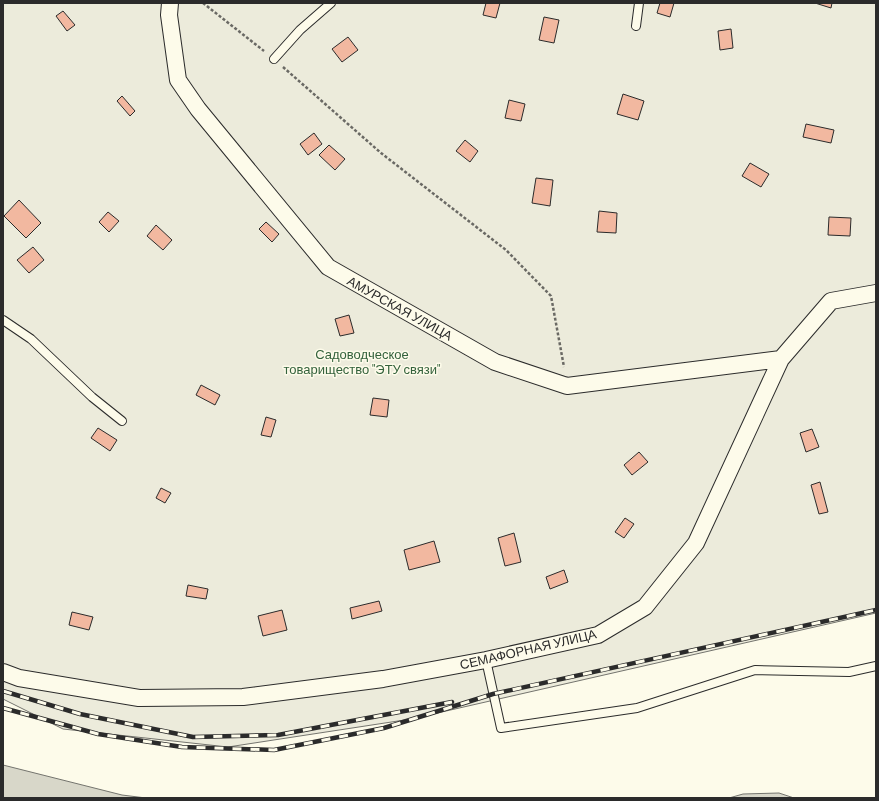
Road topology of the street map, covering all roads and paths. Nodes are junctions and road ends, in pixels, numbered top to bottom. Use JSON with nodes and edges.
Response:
{"nodes":[{"id":1,"x":170,"y":3,"type":"edge"},
{"id":2,"x":204,"y":3,"type":"edge"},
{"id":3,"x":331,"y":3,"type":"edge"},
{"id":4,"x":639,"y":3,"type":"edge"},
{"id":5,"x":636,"y":26,"type":"dead end"},
{"id":6,"x":274,"y":59,"type":"junction"},
{"id":7,"x":876,"y":293,"type":"edge"},
{"id":8,"x":3,"y":320,"type":"edge"},
{"id":9,"x":781,"y":358,"type":"junction"},
{"id":10,"x":567,"y":386,"type":"junction"},
{"id":11,"x":122,"y":421,"type":"dead end"},
{"id":12,"x":486,"y":660,"type":"junction"},
{"id":13,"x":876,"y":666,"type":"edge"},
{"id":14,"x":3,"y":672,"type":"edge"}],
"edges":[{"from":1,"to":10,"type":"street","name":"АМУРСКАЯ УЛИЦА"},
{"from":2,"to":6,"type":"path"},
{"from":3,"to":6,"type":"lane"},
{"from":4,"to":5,"type":"lane"},
{"from":6,"to":10,"type":"path"},
{"from":7,"to":9,"type":"street","name":"СЕМАФОРНАЯ УЛИЦА"},
{"from":8,"to":11,"type":"lane"},
{"from":9,"to":10,"type":"street","name":"АМУРСКАЯ УЛИЦА"},
{"from":9,"to":12,"type":"street","name":"СЕМАФОРНАЯ УЛИЦА"},
{"from":12,"to":13,"type":"lane"},
{"from":12,"to":14,"type":"street","name":"СЕМАФОРНАЯ УЛИЦА"}]}
